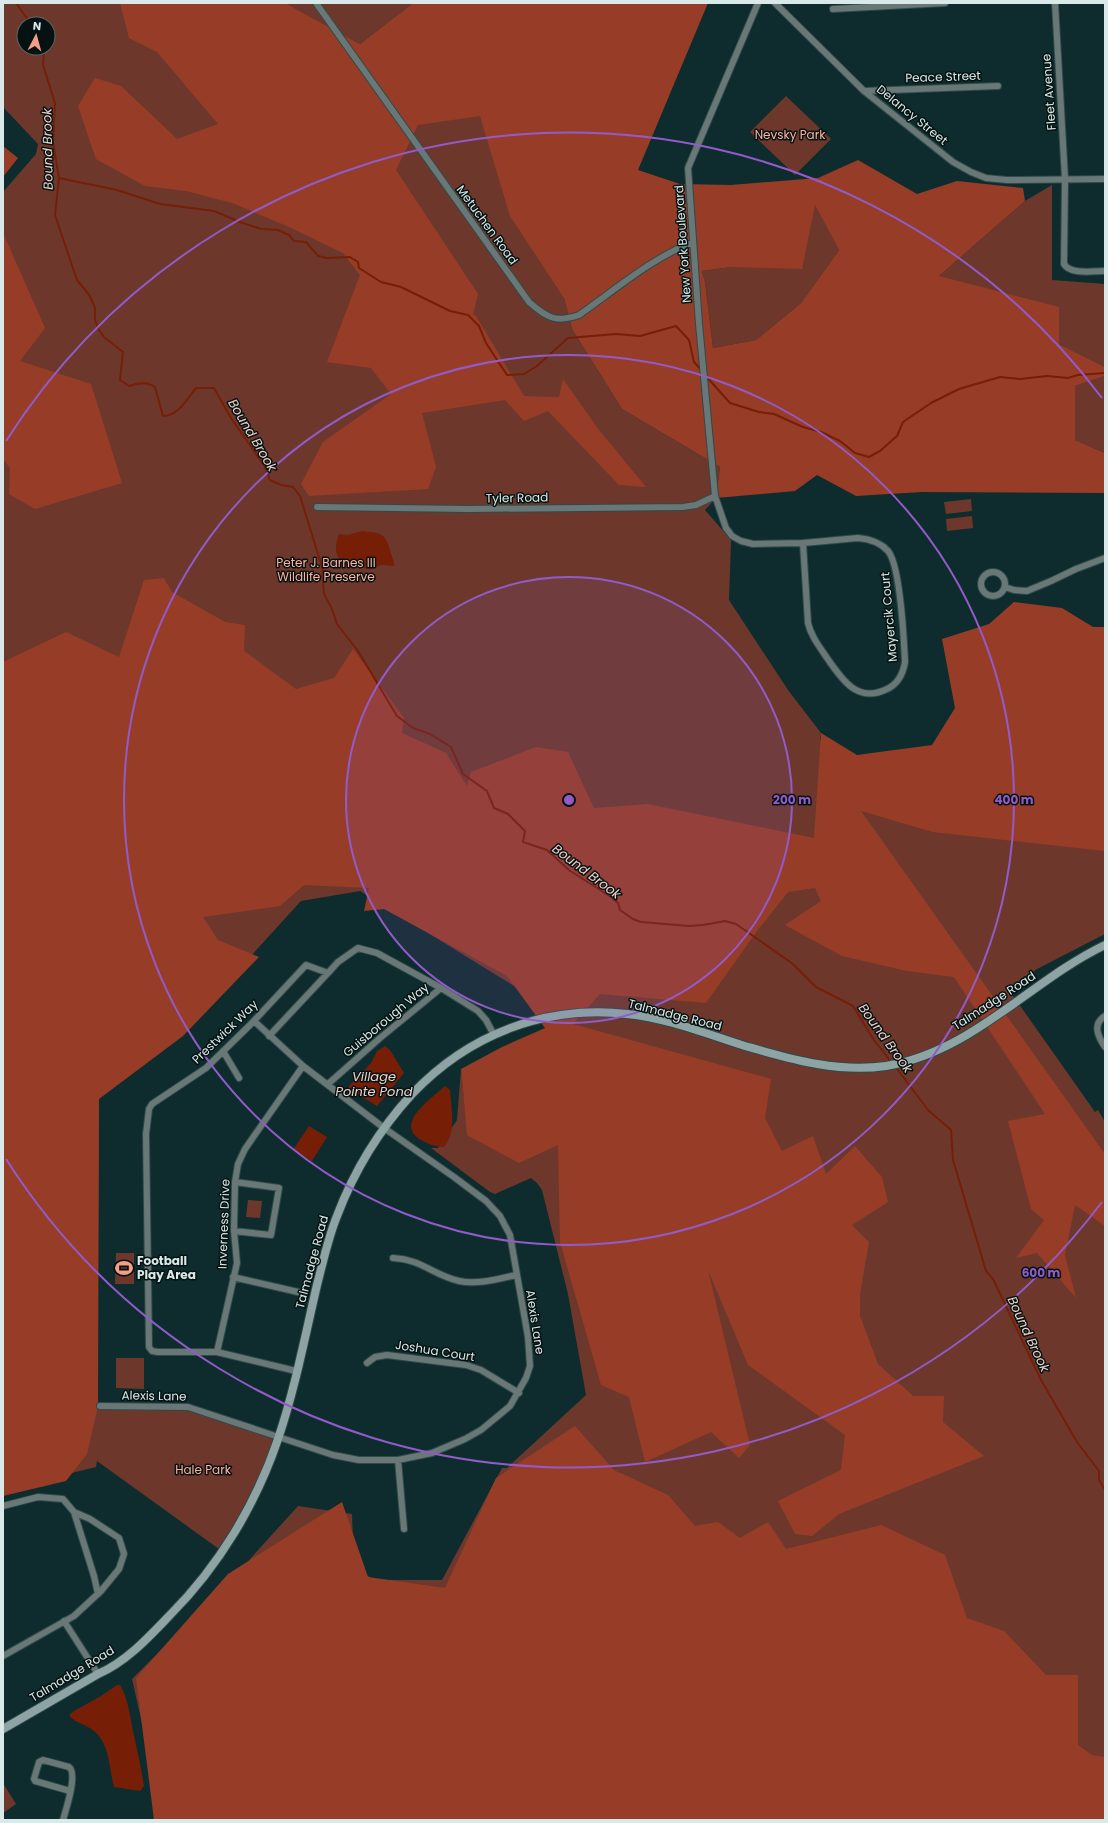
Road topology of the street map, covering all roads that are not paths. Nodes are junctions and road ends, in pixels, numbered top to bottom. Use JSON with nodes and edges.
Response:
{"nodes":[{"id":1,"x":316,"y":3,"type":"edge"},
{"id":2,"x":758,"y":3,"type":"edge"},
{"id":3,"x":775,"y":3,"type":"edge"},
{"id":4,"x":945,"y":3,"type":"edge"},
{"id":5,"x":1055,"y":3,"type":"edge"},
{"id":6,"x":833,"y":9,"type":"dead end"},
{"id":7,"x":998,"y":86,"type":"dead end"},
{"id":8,"x":864,"y":91,"type":"junction"},
{"id":9,"x":1105,"y":179,"type":"edge"},
{"id":10,"x":1065,"y":180,"type":"junction"},
{"id":11,"x":694,"y":242,"type":"junction"},
{"id":12,"x":1105,"y":271,"type":"edge"},
{"id":13,"x":715,"y":496,"type":"junction"},
{"id":14,"x":317,"y":507,"type":"dead end"},
{"id":15,"x":803,"y":543,"type":"junction"},
{"id":16,"x":1105,"y":558,"type":"edge"},
{"id":17,"x":1005,"y":588,"type":"dead end"},
{"id":18,"x":1105,"y":945,"type":"edge"},
{"id":19,"x":328,"y":973,"type":"junction"},
{"id":20,"x":441,"y":988,"type":"junction"},
{"id":21,"x":1105,"y":1016,"type":"edge"},
{"id":22,"x":254,"y":1021,"type":"junction"},
{"id":23,"x":494,"y":1035,"type":"junction"},
{"id":24,"x":269,"y":1036,"type":"junction"},
{"id":25,"x":1105,"y":1047,"type":"edge"},
{"id":26,"x":223,"y":1051,"type":"junction"},
{"id":27,"x":302,"y":1066,"type":"junction"},
{"id":28,"x":240,"y":1078,"type":"dead end"},
{"id":29,"x":328,"y":1084,"type":"junction"},
{"id":30,"x":384,"y":1128,"type":"junction"},
{"id":31,"x":236,"y":1182,"type":"junction"},
{"id":32,"x":234,"y":1231,"type":"junction"},
{"id":33,"x":393,"y":1258,"type":"dead end"},
{"id":34,"x":516,"y":1275,"type":"junction"},
{"id":35,"x":233,"y":1277,"type":"junction"},
{"id":36,"x":298,"y":1292,"type":"dead end"},
{"id":37,"x":217,"y":1352,"type":"junction"},
{"id":38,"x":367,"y":1363,"type":"dead end"},
{"id":39,"x":296,"y":1371,"type":"junction"},
{"id":40,"x":519,"y":1393,"type":"junction"},
{"id":41,"x":100,"y":1406,"type":"dead end"},
{"id":42,"x":279,"y":1436,"type":"junction"},
{"id":43,"x":398,"y":1460,"type":"junction"},
{"id":44,"x":3,"y":1506,"type":"edge"},
{"id":45,"x":74,"y":1512,"type":"junction"},
{"id":46,"x":404,"y":1530,"type":"dead end"},
{"id":47,"x":98,"y":1594,"type":"junction"},
{"id":48,"x":64,"y":1621,"type":"junction"},
{"id":49,"x":3,"y":1656,"type":"edge"},
{"id":50,"x":98,"y":1674,"type":"junction"},
{"id":51,"x":3,"y":1729,"type":"edge"},
{"id":52,"x":70,"y":1791,"type":"junction"},
{"id":53,"x":63,"y":1820,"type":"edge"}],
"edges":[{"from":1,"to":11,"type":"street","name":"Metuchen Road"},
{"from":2,"to":11,"type":"street","name":"New York Boulevard"},
{"from":3,"to":8,"type":"street","name":"Delancy Street"},
{"from":4,"to":6,"type":"street"},
{"from":5,"to":10,"type":"street","name":"Fleet Avenue"},
{"from":7,"to":8,"type":"street","name":"Peace Street"},
{"from":8,"to":10,"type":"street","name":"Delancy Street"},
{"from":9,"to":10,"type":"street","name":"Delancy Street"},
{"from":10,"to":12,"type":"street","name":"Fleet Avenue"},
{"from":11,"to":13,"type":"street","name":"New York Boulevard"},
{"from":13,"to":14,"type":"street","name":"Tyler Road"},
{"from":13,"to":15,"type":"street","name":"Mayercik Court"},
{"from":15,"to":15,"type":"street","name":"Mayercik Court"},
{"from":16,"to":17,"type":"street"},
{"from":18,"to":23,"type":"street","name":"Talmadge Road"},
{"from":19,"to":20,"type":"street"},
{"from":19,"to":22,"type":"street","name":"Prestwick Way"},
{"from":19,"to":24,"type":"street"},
{"from":20,"to":23,"type":"street"},
{"from":20,"to":29,"type":"street","name":"Guisborough Way"},
{"from":21,"to":25,"type":"street"},
{"from":22,"to":24,"type":"street","name":"Alexis Lane"},
{"from":22,"to":26,"type":"street","name":"Prestwick Way"},
{"from":23,"to":30,"type":"street","name":"Talmadge Road"},
{"from":24,"to":27,"type":"street","name":"Alexis Lane"},
{"from":26,"to":28,"type":"street"},
{"from":26,"to":37,"type":"street","name":"Prestwick Way"},
{"from":27,"to":29,"type":"street","name":"Alexis Lane"},
{"from":27,"to":31,"type":"street","name":"Inverness Drive"},
{"from":29,"to":30,"type":"street","name":"Alexis Lane"},
{"from":30,"to":34,"type":"street","name":"Alexis Lane"},
{"from":30,"to":39,"type":"street","name":"Talmadge Road"},
{"from":31,"to":32,"type":"street","name":"Inverness Drive"},
{"from":31,"to":32,"type":"street"},
{"from":32,"to":35,"type":"street","name":"Inverness Drive"},
{"from":33,"to":34,"type":"street"},
{"from":34,"to":40,"type":"street","name":"Alexis Lane"},
{"from":35,"to":36,"type":"street"},
{"from":35,"to":37,"type":"street","name":"Inverness Drive"},
{"from":37,"to":39,"type":"street","name":"Prestwick Way"},
{"from":38,"to":40,"type":"street","name":"Joshua Court"},
{"from":39,"to":42,"type":"street","name":"Talmadge Road"},
{"from":40,"to":43,"type":"street","name":"Alexis Lane"},
{"from":41,"to":42,"type":"street","name":"Alexis Lane"},
{"from":42,"to":43,"type":"street","name":"Alexis Lane"},
{"from":42,"to":50,"type":"street","name":"Talmadge Road"},
{"from":43,"to":46,"type":"street"},
{"from":44,"to":45,"type":"street"},
{"from":45,"to":47,"type":"street"},
{"from":45,"to":47,"type":"street"},
{"from":47,"to":48,"type":"street"},
{"from":48,"to":49,"type":"street"},
{"from":48,"to":50,"type":"street"},
{"from":50,"to":51,"type":"street","name":"Talmadge Road"},
{"from":52,"to":52,"type":"street"},
{"from":52,"to":53,"type":"street"}]}
